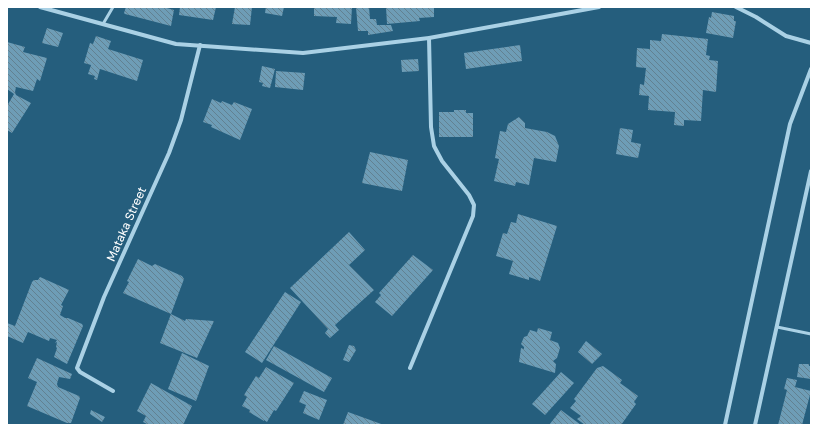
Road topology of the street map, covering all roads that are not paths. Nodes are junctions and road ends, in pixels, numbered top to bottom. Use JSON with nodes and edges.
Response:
{"nodes":[{"id":1,"x":40,"y":7,"type":"edge"},
{"id":2,"x":113,"y":7,"type":"edge"},
{"id":3,"x":599,"y":7,"type":"edge"},
{"id":4,"x":736,"y":7,"type":"edge"},
{"id":5,"x":103,"y":24,"type":"junction"},
{"id":6,"x":429,"y":38,"type":"junction"},
{"id":7,"x":811,"y":43,"type":"edge"},
{"id":8,"x":200,"y":45,"type":"junction"},
{"id":9,"x":811,"y":69,"type":"edge"},
{"id":10,"x":811,"y":171,"type":"edge"},
{"id":11,"x":777,"y":327,"type":"junction"},
{"id":12,"x":811,"y":334,"type":"edge"},
{"id":13,"x":410,"y":368,"type":"dead end"},
{"id":14,"x":113,"y":391,"type":"dead end"},
{"id":15,"x":725,"y":425,"type":"edge"},
{"id":16,"x":755,"y":425,"type":"edge"}],
"edges":[{"from":1,"to":5,"type":"street"},
{"from":2,"to":5,"type":"lane"},
{"from":3,"to":6,"type":"street"},
{"from":4,"to":7,"type":"street"},
{"from":5,"to":8,"type":"street"},
{"from":6,"to":8,"type":"street"},
{"from":6,"to":13,"type":"street"},
{"from":8,"to":14,"type":"street","name":"Mataka Street"},
{"from":9,"to":15,"type":"street"},
{"from":10,"to":11,"type":"street"},
{"from":11,"to":12,"type":"lane"},
{"from":11,"to":16,"type":"street"}]}
